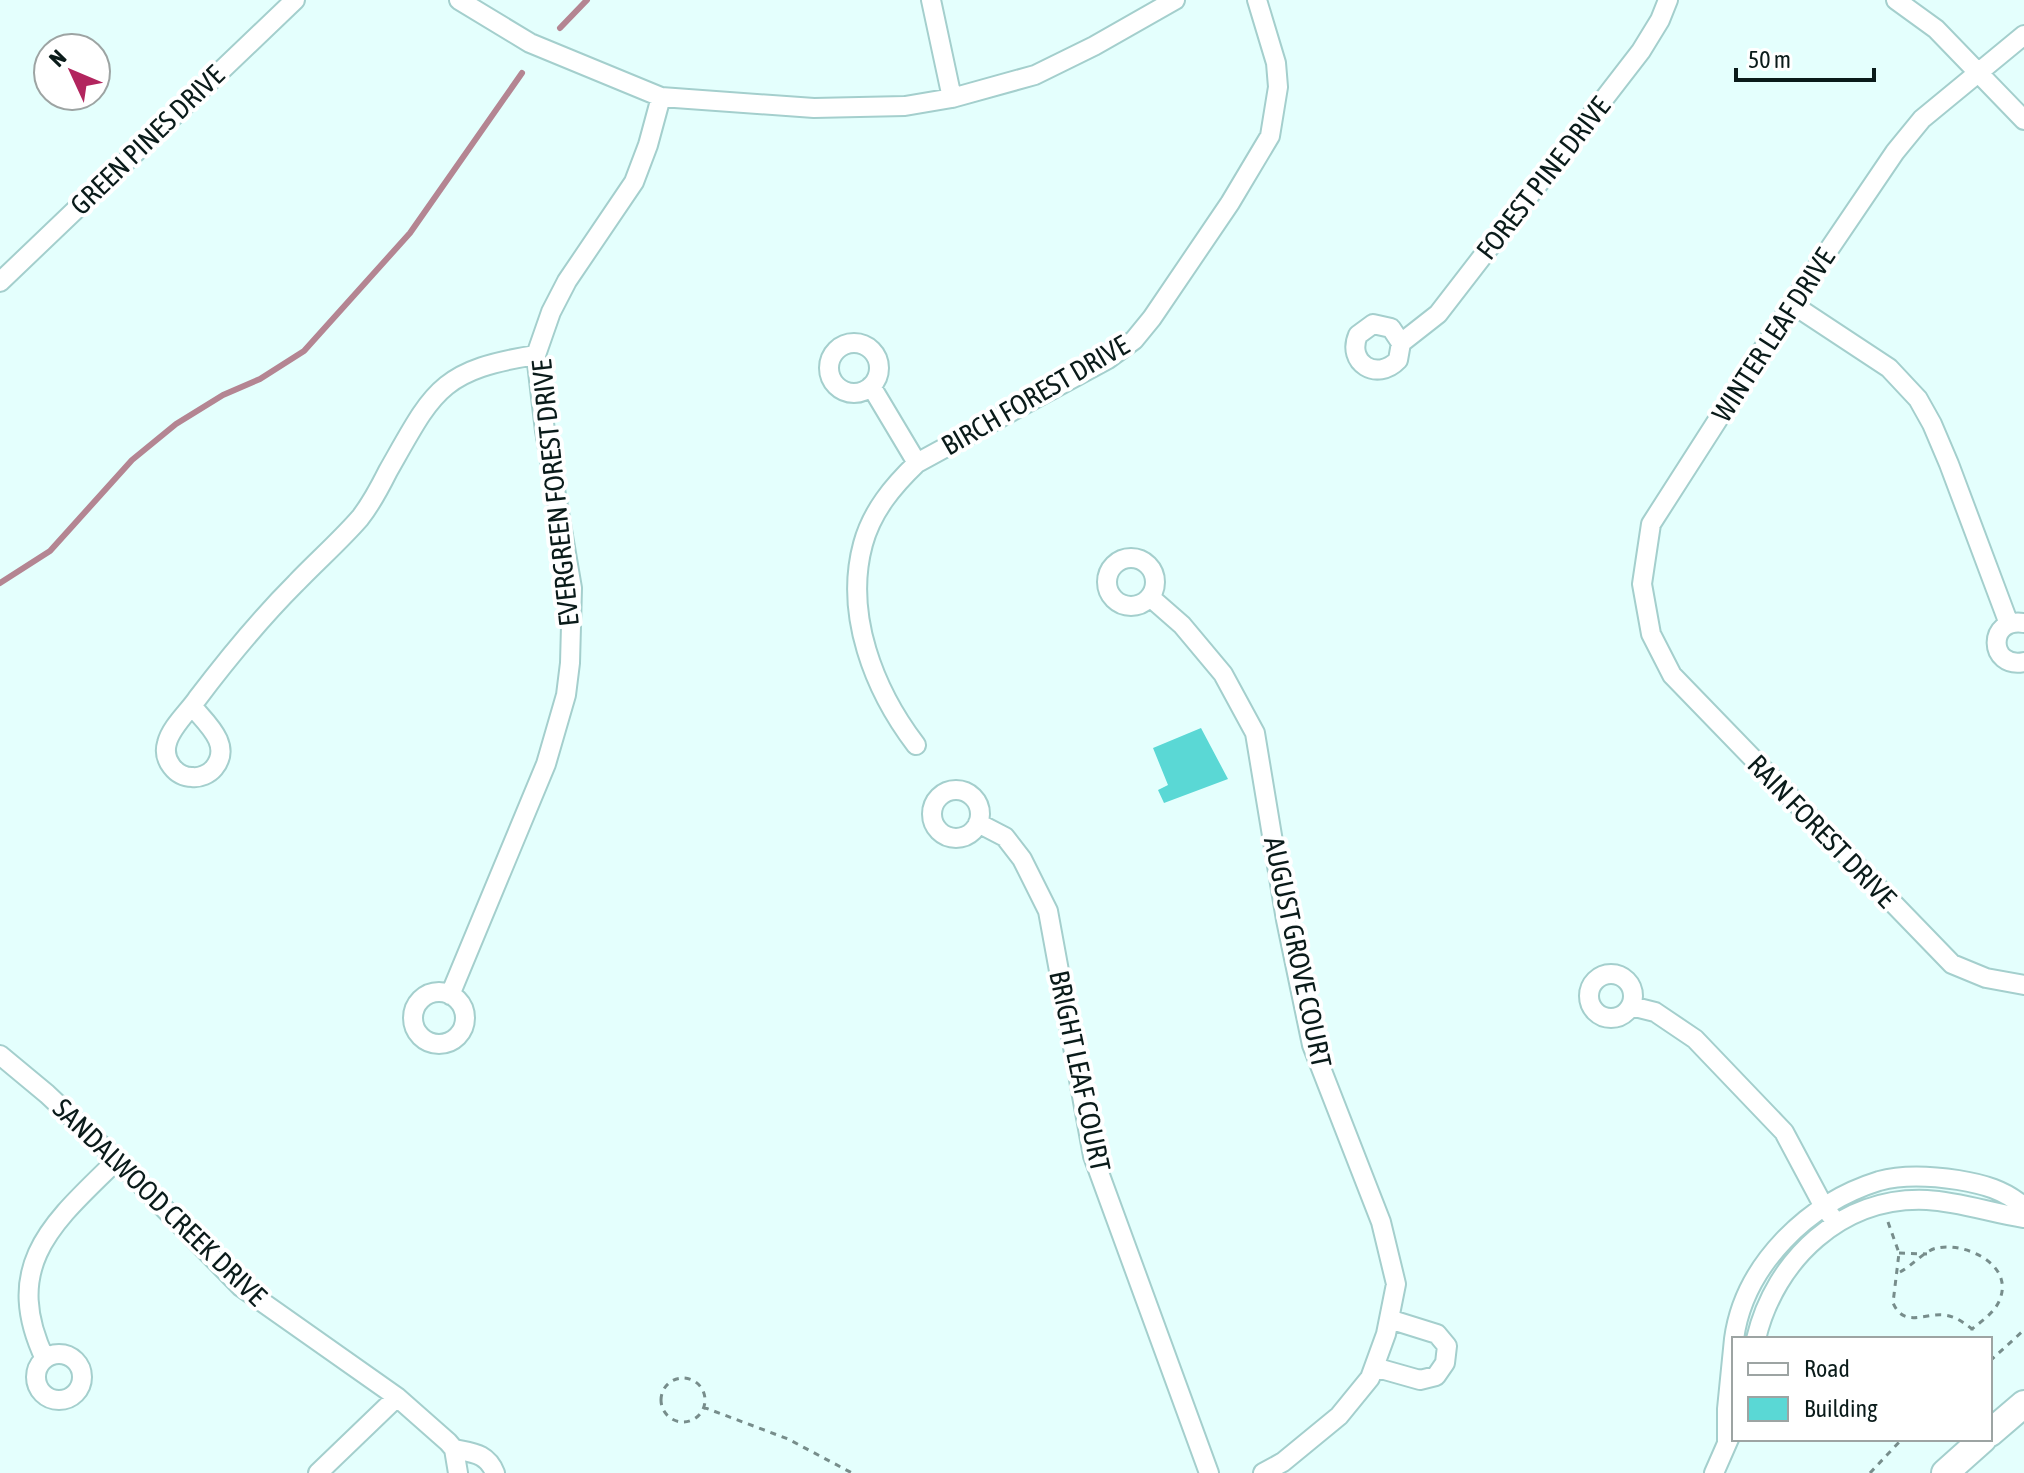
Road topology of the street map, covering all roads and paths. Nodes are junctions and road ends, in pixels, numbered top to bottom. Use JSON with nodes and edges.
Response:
{"nodes":[{"id":1,"x":295,"y":0,"type":"edge"},
{"id":2,"x":459,"y":0,"type":"edge"},
{"id":3,"x":931,"y":0,"type":"edge"},
{"id":4,"x":1175,"y":0,"type":"edge"},
{"id":5,"x":1257,"y":0,"type":"edge"},
{"id":6,"x":1668,"y":0,"type":"edge"},
{"id":7,"x":1896,"y":0,"type":"edge"},
{"id":8,"x":2024,"y":35,"type":"edge"},
{"id":9,"x":1979,"y":71,"type":"junction"},
{"id":10,"x":661,"y":97,"type":"junction"},
{"id":11,"x":952,"y":98,"type":"junction"},
{"id":12,"x":2024,"y":120,"type":"edge"},
{"id":13,"x":0,"y":282,"type":"edge"},
{"id":14,"x":1792,"y":304,"type":"junction"},
{"id":15,"x":1401,"y":343,"type":"dead end"},
{"id":16,"x":536,"y":355,"type":"junction"},
{"id":17,"x":871,"y":386,"type":"dead end"},
{"id":18,"x":917,"y":463,"type":"junction"},
{"id":19,"x":1150,"y":597,"type":"dead end"},
{"id":20,"x":2017,"y":623,"type":"edge"},
{"id":21,"x":1651,"y":634,"type":"joint"},
{"id":22,"x":2024,"y":662,"type":"edge"},
{"id":23,"x":192,"y":706,"type":"dead end"},
{"id":24,"x":916,"y":745,"type":"dead end"},
{"id":25,"x":978,"y":823,"type":"dead end"},
{"id":26,"x":2024,"y":985,"type":"edge"},
{"id":27,"x":450,"y":995,"type":"dead end"},
{"id":28,"x":1631,"y":1006,"type":"dead end"},
{"id":29,"x":0,"y":1055,"type":"edge"},
{"id":30,"x":117,"y":1160,"type":"junction"},
{"id":31,"x":2024,"y":1207,"type":"edge"},
{"id":32,"x":1830,"y":1215,"type":"junction"},
{"id":33,"x":1887,"y":1218,"type":"dead end"},
{"id":34,"x":2024,"y":1218,"type":"edge"},
{"id":35,"x":1899,"y":1253,"type":"junction"},
{"id":36,"x":1927,"y":1254,"type":"junction"},
{"id":37,"x":1899,"y":1273,"type":"junction"},
{"id":38,"x":1389,"y":1319,"type":"junction"},
{"id":39,"x":1972,"y":1329,"type":"junction"},
{"id":40,"x":2024,"y":1330,"type":"edge"},
{"id":41,"x":1734,"y":1337,"type":"edge"},
{"id":42,"x":1756,"y":1337,"type":"edge"},
{"id":43,"x":1972,"y":1337,"type":"edge"},
{"id":44,"x":45,"y":1359,"type":"dead end"},
{"id":45,"x":1732,"y":1359,"type":"edge"},
{"id":46,"x":1992,"y":1359,"type":"edge"},
{"id":47,"x":1374,"y":1367,"type":"junction"},
{"id":48,"x":397,"y":1397,"type":"junction"},
{"id":49,"x":2024,"y":1404,"type":"edge"},
{"id":50,"x":703,"y":1407,"type":"junction"},
{"id":51,"x":1992,"y":1431,"type":"edge"},
{"id":52,"x":1730,"y":1435,"type":"edge"},
{"id":53,"x":1900,"y":1441,"type":"edge"},
{"id":54,"x":1981,"y":1441,"type":"edge"},
{"id":55,"x":454,"y":1449,"type":"junction"},
{"id":56,"x":318,"y":1473,"type":"edge"},
{"id":57,"x":458,"y":1473,"type":"edge"},
{"id":58,"x":495,"y":1473,"type":"edge"},
{"id":59,"x":852,"y":1473,"type":"edge"},
{"id":60,"x":1209,"y":1473,"type":"edge"},
{"id":61,"x":1263,"y":1473,"type":"edge"},
{"id":62,"x":1714,"y":1473,"type":"edge"},
{"id":63,"x":1870,"y":1473,"type":"edge"},
{"id":64,"x":1945,"y":1473,"type":"edge"}],
"edges":[{"from":1,"to":13,"type":"street","name":"GREEN PINES DRIVE"},
{"from":2,"to":10,"type":"street"},
{"from":3,"to":11,"type":"street"},
{"from":4,"to":11,"type":"street"},
{"from":5,"to":18,"type":"street","name":"BIRCH FOREST DRIVE"},
{"from":6,"to":15,"type":"street","name":"FOREST PINE DRIVE"},
{"from":7,"to":9,"type":"street"},
{"from":8,"to":9,"type":"street","name":"WINTER LEAF DRIVE"},
{"from":9,"to":12,"type":"street"},
{"from":9,"to":14,"type":"street","name":"WINTER LEAF DRIVE"},
{"from":10,"to":11,"type":"street"},
{"from":10,"to":16,"type":"street","name":"EVERGREEN FOREST DRIVE"},
{"from":14,"to":20,"type":"street"},
{"from":14,"to":21,"type":"street","name":"WINTER LEAF DRIVE"},
{"from":16,"to":23,"type":"street"},
{"from":16,"to":27,"type":"street","name":"EVERGREEN FOREST DRIVE"},
{"from":17,"to":18,"type":"street"},
{"from":18,"to":24,"type":"street","name":"BIRCH FOREST DRIVE"},
{"from":19,"to":38,"type":"street","name":"AUGUST GROVE COURT"},
{"from":20,"to":22,"type":"street"},
{"from":21,"to":26,"type":"street","name":"RAIN FOREST DRIVE"},
{"from":25,"to":60,"type":"street","name":"BRIGHT LEAF COURT"},
{"from":28,"to":32,"type":"street"},
{"from":29,"to":30,"type":"street","name":"SANDALWOOD CREEK DRIVE"},
{"from":30,"to":44,"type":"street"},
{"from":30,"to":48,"type":"street","name":"SANDALWOOD CREEK DRIVE"},
{"from":31,"to":32,"type":"street"},
{"from":32,"to":34,"type":"street"},
{"from":32,"to":41,"type":"street"},
{"from":32,"to":42,"type":"street"},
{"from":33,"to":35,"type":"path"},
{"from":35,"to":36,"type":"path"},
{"from":35,"to":37,"type":"path"},
{"from":36,"to":37,"type":"path"},
{"from":36,"to":39,"type":"path"},
{"from":37,"to":39,"type":"path"},
{"from":38,"to":47,"type":"street","name":"AUGUST GROVE COURT"},
{"from":38,"to":47,"type":"street"},
{"from":39,"to":43,"type":"path"},
{"from":40,"to":46,"type":"path"},
{"from":45,"to":52,"type":"street"},
{"from":47,"to":61,"type":"street","name":"AUGUST GROVE COURT"},
{"from":48,"to":55,"type":"street","name":"SANDALWOOD CREEK DRIVE"},
{"from":48,"to":56,"type":"street"},
{"from":49,"to":51,"type":"highway"},
{"from":50,"to":50,"type":"path"},
{"from":50,"to":59,"type":"path"},
{"from":52,"to":62,"type":"street"},
{"from":53,"to":63,"type":"path"},
{"from":54,"to":64,"type":"highway"},
{"from":55,"to":57,"type":"street"},
{"from":55,"to":58,"type":"street"}]}
